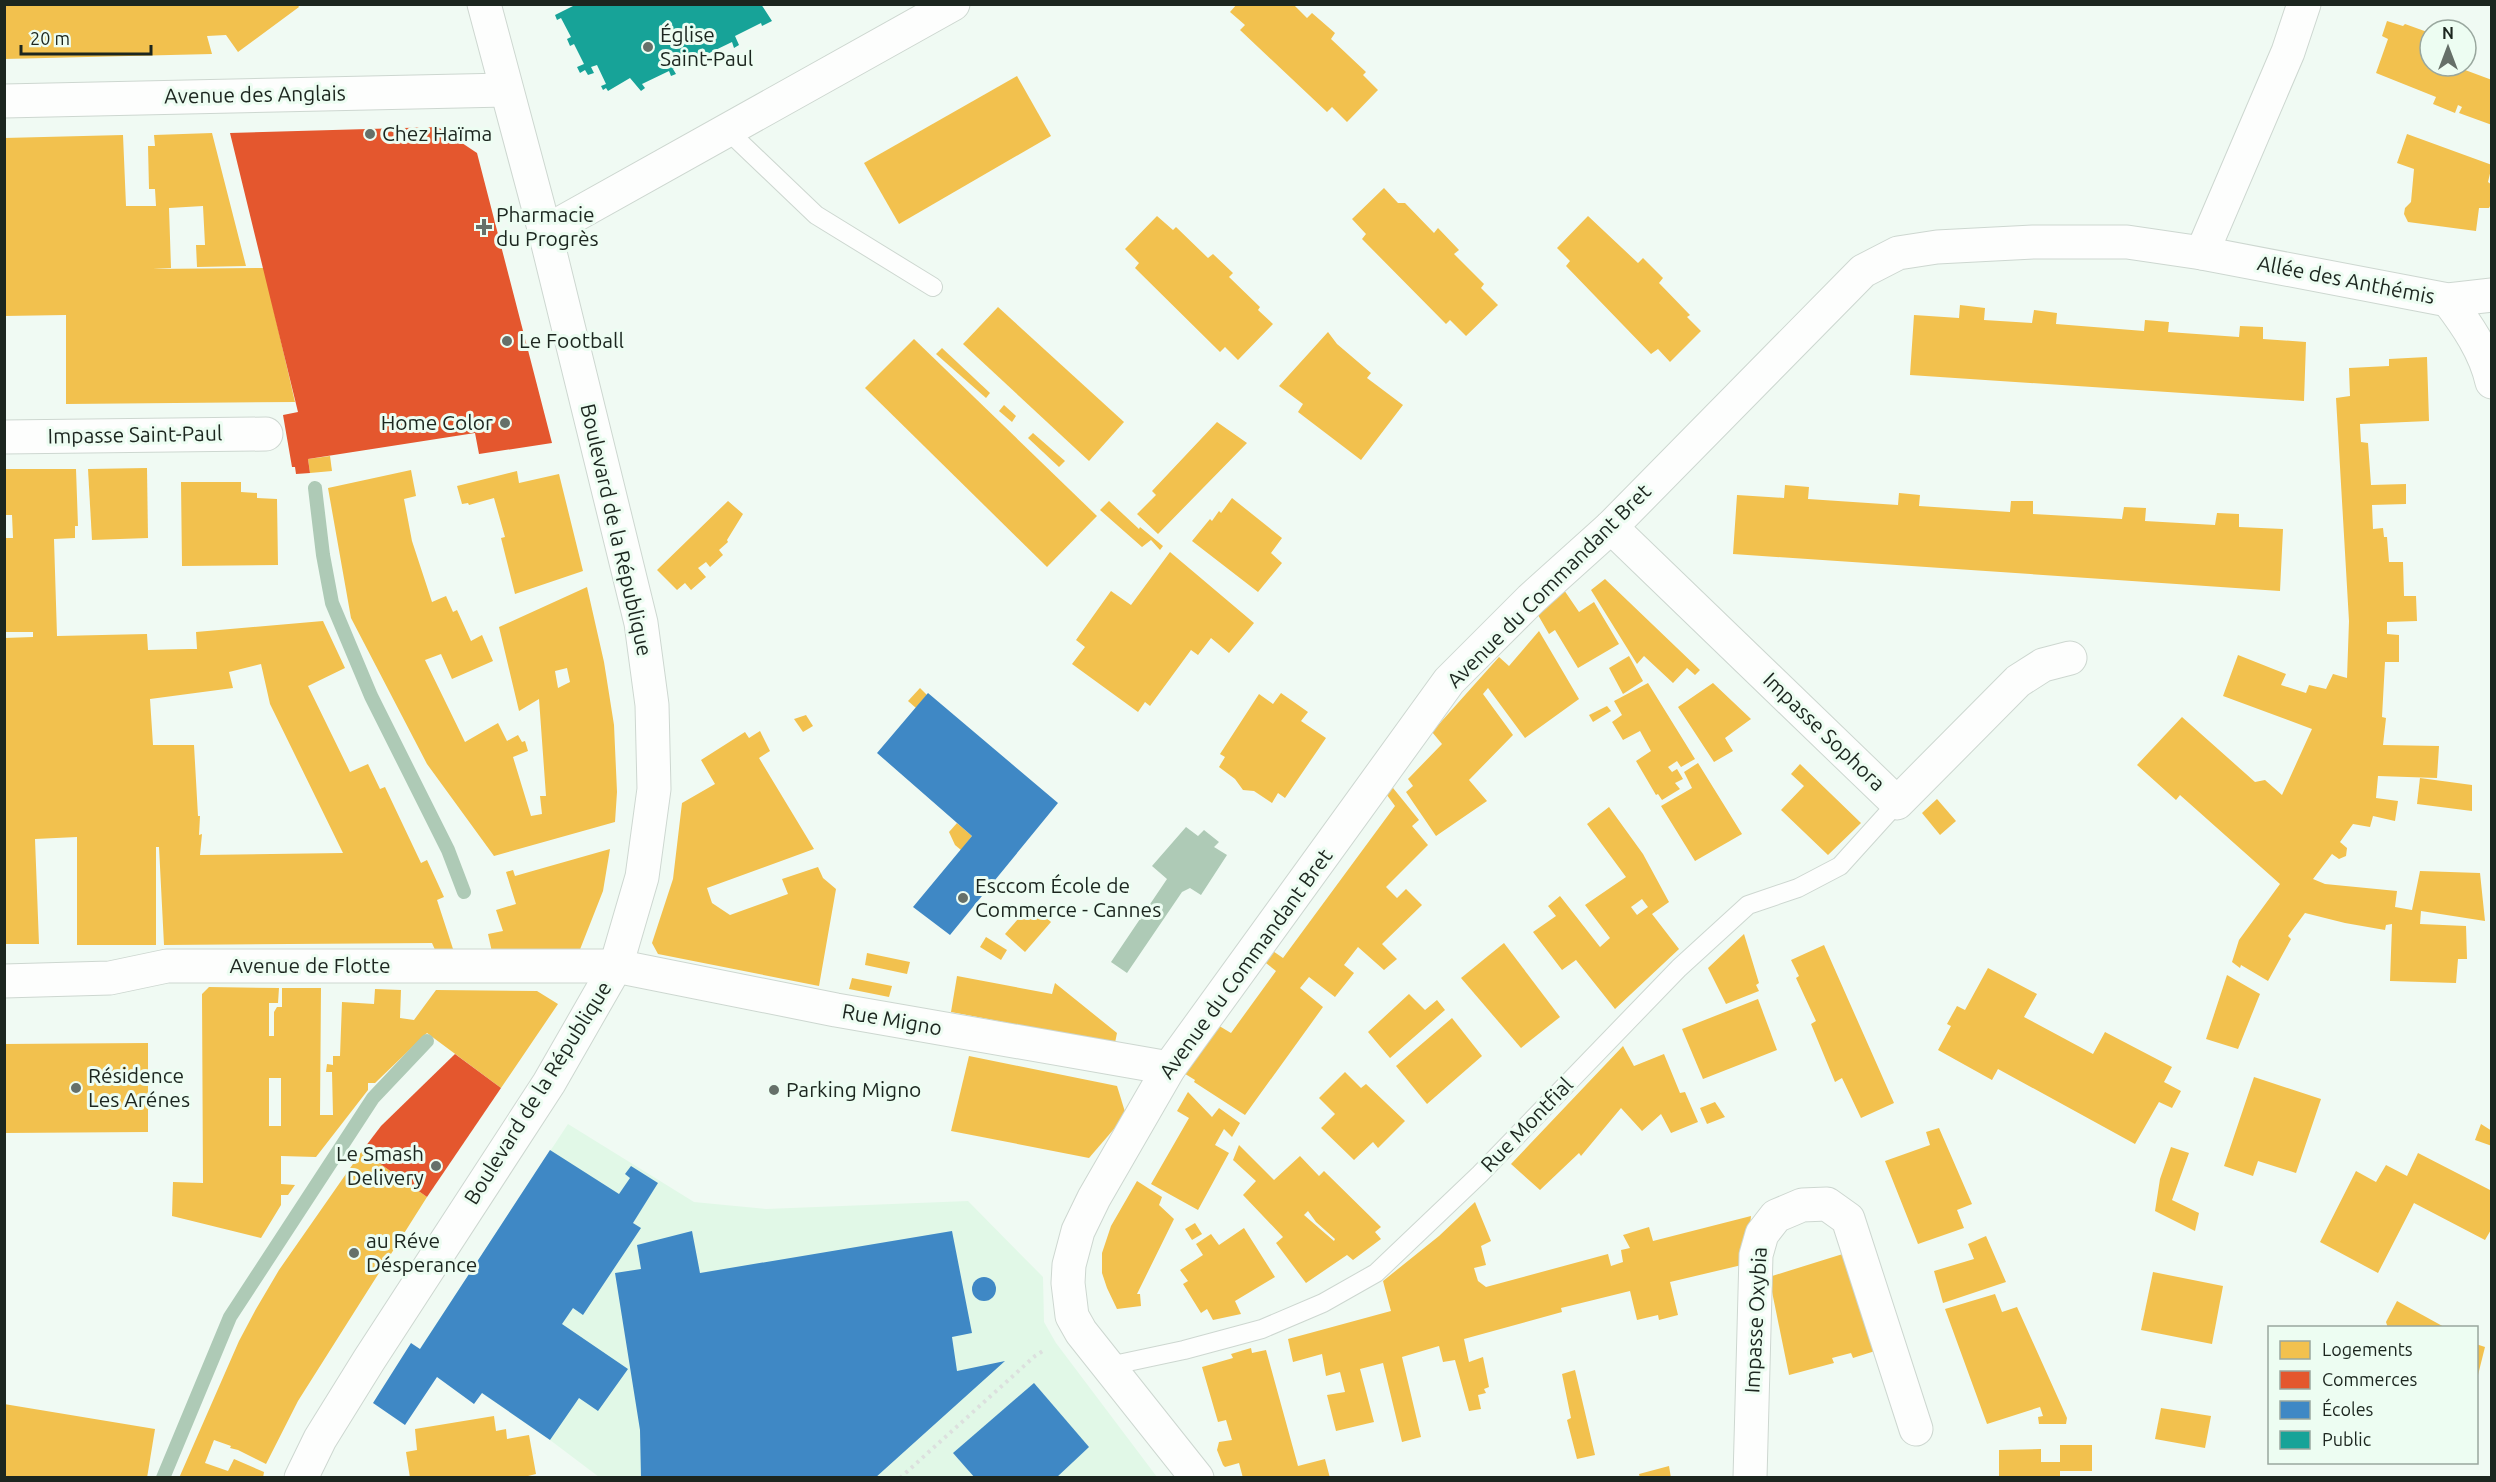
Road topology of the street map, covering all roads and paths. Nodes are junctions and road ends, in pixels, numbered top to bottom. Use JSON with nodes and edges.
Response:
{"nodes":[{"id":1,"x":484,"y":4,"type":"edge"},
{"id":2,"x":953,"y":4,"type":"edge"},
{"id":3,"x":2304,"y":4,"type":"edge"},
{"id":4,"x":506,"y":90,"type":"junction"},
{"id":5,"x":4,"y":101,"type":"edge"},
{"id":6,"x":727,"y":130,"type":"junction"},
{"id":7,"x":545,"y":232,"type":"junction"},
{"id":8,"x":2202,"y":253,"type":"junction"},
{"id":9,"x":933,"y":287,"type":"dead end"},
{"id":10,"x":2492,"y":296,"type":"edge"},
{"id":11,"x":2448,"y":300,"type":"junction"},
{"id":12,"x":2492,"y":382,"type":"edge"},
{"id":13,"x":266,"y":434,"type":"dead end"},
{"id":14,"x":4,"y":437,"type":"edge"},
{"id":15,"x":1611,"y":526,"type":"junction"},
{"id":16,"x":2070,"y":658,"type":"dead end"},
{"id":17,"x":1897,"y":803,"type":"junction"},
{"id":18,"x":616,"y":966,"type":"junction"},
{"id":19,"x":4,"y":981,"type":"edge"},
{"id":20,"x":1169,"y":1068,"type":"junction"},
{"id":21,"x":1081,"y":1332,"type":"junction"},
{"id":22,"x":1109,"y":1366,"type":"junction"},
{"id":23,"x":1916,"y":1430,"type":"dead end"},
{"id":24,"x":301,"y":1478,"type":"edge"},
{"id":25,"x":900,"y":1478,"type":"edge"},
{"id":26,"x":1197,"y":1478,"type":"edge"},
{"id":27,"x":1750,"y":1478,"type":"edge"}],
"edges":[{"from":1,"to":4,"type":"street","name":"Boulevard de la République"},
{"from":2,"to":6,"type":"street"},
{"from":3,"to":8,"type":"street"},
{"from":4,"to":5,"type":"street","name":"Avenue des Anglais"},
{"from":4,"to":7,"type":"street","name":"Boulevard de la République"},
{"from":6,"to":7,"type":"street"},
{"from":6,"to":9,"type":"lane"},
{"from":7,"to":18,"type":"street","name":"Boulevard de la République"},
{"from":8,"to":11,"type":"street","name":"Allée des Anthémis"},
{"from":8,"to":15,"type":"street","name":"Avenue du Commandant Bret"},
{"from":10,"to":11,"type":"street","name":"Allée des Anthémis"},
{"from":11,"to":12,"type":"street"},
{"from":13,"to":14,"type":"street","name":"Impasse Saint-Paul"},
{"from":15,"to":17,"type":"street","name":"Impasse Sophora"},
{"from":15,"to":20,"type":"street","name":"Avenue du Commandant Bret"},
{"from":16,"to":17,"type":"street","name":"Impasse Sophora"},
{"from":17,"to":22,"type":"lane","name":"Rue Montfial"},
{"from":18,"to":19,"type":"street","name":"Avenue de Flotte"},
{"from":18,"to":20,"type":"street","name":"Rue Migno"},
{"from":18,"to":24,"type":"street","name":"Boulevard de la République"},
{"from":20,"to":21,"type":"street","name":"Avenue du Commandant Bret"},
{"from":21,"to":22,"type":"street","name":"Avenue du Commandant Bret"},
{"from":21,"to":25,"type":"path"},
{"from":22,"to":26,"type":"street","name":"Avenue du Commandant Bret"},
{"from":23,"to":27,"type":"street","name":"Impasse Oxybia"}]}
